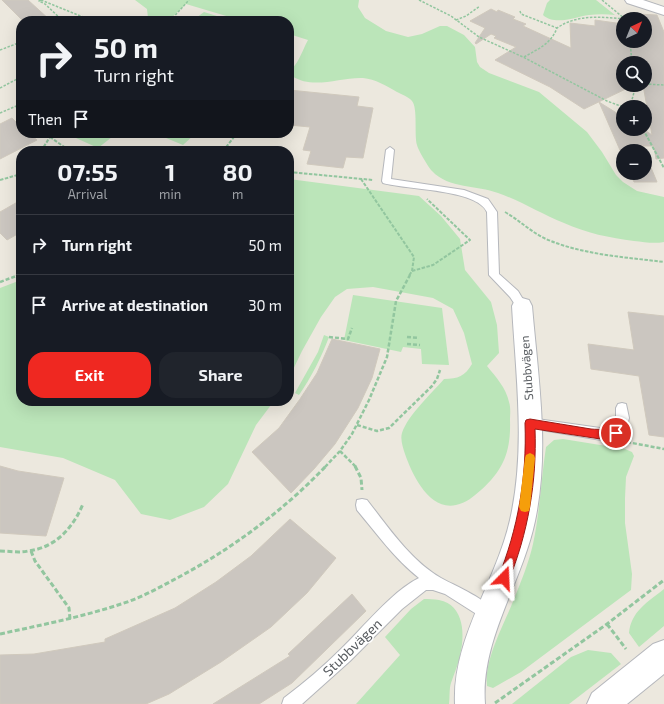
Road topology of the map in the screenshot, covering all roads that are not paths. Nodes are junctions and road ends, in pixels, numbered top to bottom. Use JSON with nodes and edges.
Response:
{"nodes":[{"id":1,"x":631,"y":0,"type":"edge"},
{"id":2,"x":664,"y":11,"type":"edge"},
{"id":3,"x":390,"y":150,"type":"dead end"},
{"id":4,"x":522,"y":306,"type":"joint"},
{"id":5,"x":622,"y":408,"type":"dead end"},
{"id":6,"x":530,"y":423,"type":"junction"},
{"id":7,"x":362,"y":504,"type":"road end"},
{"id":8,"x":436,"y":582,"type":"junction"},
{"id":9,"x":489,"y":616,"type":"junction"},
{"id":10,"x":664,"y":655,"type":"edge"},
{"id":11,"x":290,"y":704,"type":"edge"},
{"id":12,"x":470,"y":704,"type":"edge"},
{"id":13,"x":603,"y":704,"type":"edge"}],
"edges":[{"from":1,"to":2,"type":"street"},
{"from":3,"to":4,"type":"lane"},
{"from":4,"to":6,"type":"street","name":"Stubbvägen"},
{"from":5,"to":6,"type":"lane"},
{"from":6,"to":9,"type":"street","name":"Stubbvägen"},
{"from":7,"to":8,"type":"lane"},
{"from":8,"to":9,"type":"lane"},
{"from":8,"to":11,"type":"lane","name":"Stubbvägen"},
{"from":9,"to":12,"type":"street","name":"Stubbvägen"},
{"from":10,"to":13,"type":"street"}]}
